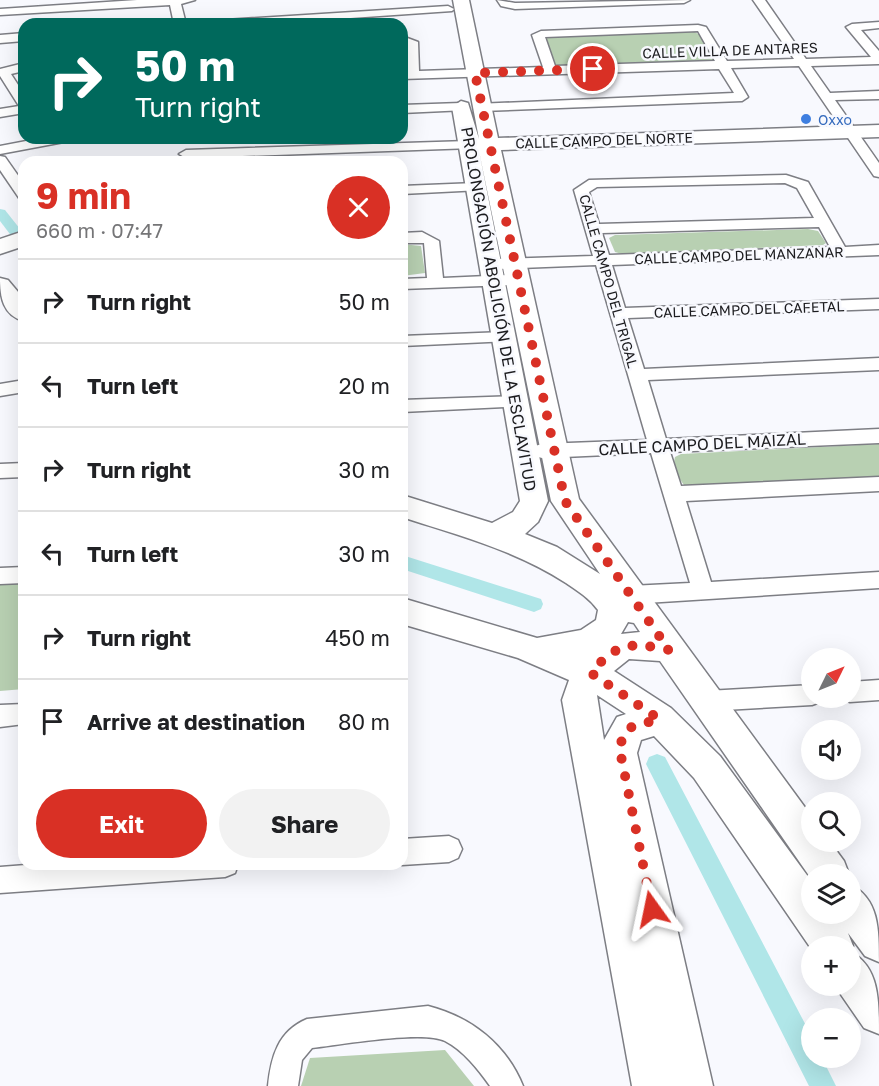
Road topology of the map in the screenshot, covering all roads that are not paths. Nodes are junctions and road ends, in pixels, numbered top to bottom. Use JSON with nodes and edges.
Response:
{"nodes":[{"id":1,"x":175,"y":0,"type":"edge"},
{"id":2,"x":189,"y":0,"type":"edge"},
{"id":3,"x":503,"y":0,"type":"edge"},
{"id":4,"x":684,"y":0,"type":"edge"},
{"id":5,"x":759,"y":0,"type":"edge"},
{"id":6,"x":620,"y":1,"type":"edge"},
{"id":7,"x":577,"y":2,"type":"edge"},
{"id":8,"x":452,"y":3,"type":"edge"},
{"id":9,"x":0,"y":12,"type":"edge"},
{"id":10,"x":179,"y":18,"type":"edge"},
{"id":11,"x":279,"y":18,"type":"edge"},
{"id":12,"x":879,"y":25,"type":"edge"},
{"id":13,"x":18,"y":38,"type":"edge"},
{"id":14,"x":0,"y":39,"type":"edge"},
{"id":15,"x":408,"y":41,"type":"edge"},
{"id":16,"x":879,"y":59,"type":"edge"},
{"id":17,"x":803,"y":63,"type":"junction"},
{"id":18,"x":723,"y":65,"type":"junction"},
{"id":19,"x":18,"y":68,"type":"edge"},
{"id":20,"x":408,"y":68,"type":"edge"},
{"id":21,"x":549,"y":70,"type":"junction"},
{"id":22,"x":465,"y":74,"type":"junction"},
{"id":23,"x":408,"y":75,"type":"edge"},
{"id":24,"x":18,"y":94,"type":"edge"},
{"id":25,"x":879,"y":95,"type":"edge"},
{"id":26,"x":826,"y":97,"type":"junction"},
{"id":27,"x":472,"y":107,"type":"junction"},
{"id":28,"x":408,"y":109,"type":"edge"},
{"id":29,"x":18,"y":110,"type":"edge"},
{"id":30,"x":0,"y":113,"type":"edge"},
{"id":31,"x":879,"y":131,"type":"edge"},
{"id":32,"x":851,"y":132,"type":"junction"},
{"id":33,"x":32,"y":144,"type":"edge"},
{"id":34,"x":479,"y":145,"type":"junction"},
{"id":35,"x":0,"y":150,"type":"edge"},
{"id":36,"x":228,"y":156,"type":"edge"},
{"id":37,"x":0,"y":160,"type":"edge"},
{"id":38,"x":879,"y":172,"type":"edge"},
{"id":39,"x":18,"y":186,"type":"edge"},
{"id":40,"x":476,"y":187,"type":"junction"},
{"id":41,"x":408,"y":190,"type":"edge"},
{"id":42,"x":824,"y":222,"type":"junction"},
{"id":43,"x":593,"y":229,"type":"junction"},
{"id":44,"x":408,"y":238,"type":"edge"},
{"id":45,"x":879,"y":250,"type":"edge"},
{"id":46,"x":840,"y":251,"type":"junction"},
{"id":47,"x":602,"y":260,"type":"junction"},
{"id":48,"x":492,"y":272,"type":"junction"},
{"id":49,"x":516,"y":272,"type":"junction"},
{"id":50,"x":436,"y":283,"type":"junction"},
{"id":51,"x":408,"y":284,"type":"edge"},
{"id":52,"x":0,"y":285,"type":"edge"},
{"id":53,"x":879,"y":304,"type":"edge"},
{"id":54,"x":18,"y":307,"type":"edge"},
{"id":55,"x":618,"y":313,"type":"junction"},
{"id":56,"x":504,"y":338,"type":"junction"},
{"id":57,"x":408,"y":341,"type":"edge"},
{"id":58,"x":879,"y":364,"type":"edge"},
{"id":59,"x":637,"y":375,"type":"junction"},
{"id":60,"x":18,"y":387,"type":"edge"},
{"id":61,"x":0,"y":390,"type":"edge"},
{"id":62,"x":516,"y":402,"type":"junction"},
{"id":63,"x":408,"y":406,"type":"edge"},
{"id":64,"x":879,"y":436,"type":"edge"},
{"id":65,"x":659,"y":446,"type":"junction"},
{"id":66,"x":539,"y":452,"type":"junction"},
{"id":67,"x":18,"y":470,"type":"edge"},
{"id":68,"x":0,"y":471,"type":"edge"},
{"id":69,"x":879,"y":484,"type":"edge"},
{"id":70,"x":673,"y":494,"type":"junction"},
{"id":71,"x":408,"y":508,"type":"edge"},
{"id":72,"x":492,"y":535,"type":"junction"},
{"id":73,"x":18,"y":575,"type":"edge"},
{"id":74,"x":0,"y":576,"type":"edge"},
{"id":75,"x":879,"y":580,"type":"edge"},
{"id":76,"x":599,"y":587,"type":"junction"},
{"id":77,"x":703,"y":591,"type":"junction"},
{"id":78,"x":630,"y":595,"type":"junction"},
{"id":79,"x":408,"y":613,"type":"edge"},
{"id":80,"x":650,"y":623,"type":"junction"},
{"id":81,"x":669,"y":650,"type":"junction"},
{"id":82,"x":540,"y":651,"type":"junction"},
{"id":83,"x":591,"y":673,"type":"junction"},
{"id":84,"x":879,"y":690,"type":"edge"},
{"id":85,"x":861,"y":691,"type":"edge"},
{"id":86,"x":701,"y":694,"type":"junction"},
{"id":87,"x":801,"y":695,"type":"edge"},
{"id":88,"x":18,"y":714,"type":"edge"},
{"id":89,"x":0,"y":716,"type":"edge"},
{"id":90,"x":659,"y":719,"type":"junction"},
{"id":91,"x":449,"y":849,"type":"dead end"},
{"id":92,"x":408,"y":852,"type":"edge"},
{"id":93,"x":823,"y":864,"type":"edge"},
{"id":94,"x":141,"y":870,"type":"edge"},
{"id":95,"x":0,"y":880,"type":"edge"},
{"id":96,"x":861,"y":918,"type":"edge"},
{"id":97,"x":826,"y":936,"type":"edge"},
{"id":98,"x":879,"y":942,"type":"edge"},
{"id":99,"x":861,"y":988,"type":"edge"},
{"id":100,"x":879,"y":1013,"type":"edge"},
{"id":101,"x":283,"y":1086,"type":"edge"},
{"id":102,"x":508,"y":1086,"type":"edge"},
{"id":103,"x":654,"y":1086,"type":"edge"},
{"id":104,"x":690,"y":1086,"type":"edge"}],
"edges":[{"from":1,"to":2,"type":"street"},
{"from":1,"to":9,"type":"street"},
{"from":1,"to":10,"type":"street"},
{"from":3,"to":7,"type":"street"},
{"from":4,"to":6,"type":"street"},
{"from":5,"to":17,"type":"street"},
{"from":6,"to":7,"type":"street"},
{"from":8,"to":11,"type":"street"},
{"from":8,"to":22,"type":"main road","name":"PROLONGACIÓN ABOLICIÓN DE LA ESCLAVITUD"},
{"from":12,"to":16,"type":"street"},
{"from":13,"to":14,"type":"street"},
{"from":15,"to":20,"type":"street"},
{"from":16,"to":17,"type":"street","name":"CALLE VILLA DE ANTARES"},
{"from":17,"to":18,"type":"street","name":"CALLE VILLA DE ANTARES"},
{"from":17,"to":26,"type":"street"},
{"from":18,"to":21,"type":"street","name":"CALLE VILLA DE ANTARES"},
{"from":18,"to":21,"type":"street"},
{"from":18,"to":27,"type":"street"},
{"from":19,"to":24,"type":"street"},
{"from":21,"to":22,"type":"street","name":"CALLE VILLA DE ANTARES"},
{"from":22,"to":23,"type":"street","name":"CALLE VILLA DE ANTARES"},
{"from":22,"to":27,"type":"main road","name":"PROLONGACIÓN ABOLICIÓN DE LA ESCLAVITUD"},
{"from":25,"to":26,"type":"street"},
{"from":26,"to":32,"type":"street"},
{"from":27,"to":28,"type":"street"},
{"from":27,"to":34,"type":"main road","name":"PROLONGACIÓN ABOLICIÓN DE LA ESCLAVITUD"},
{"from":29,"to":30,"type":"street"},
{"from":31,"to":32,"type":"main road","name":"CALLE CAMPO DEL NORTE"},
{"from":32,"to":34,"type":"main road","name":"CALLE CAMPO DEL NORTE"},
{"from":32,"to":38,"type":"street"},
{"from":33,"to":35,"type":"street"},
{"from":34,"to":36,"type":"street","name":"CALLE CAMPO DEL NORTE"},
{"from":34,"to":40,"type":"main road","name":"PROLONGACIÓN ABOLICIÓN DE LA ESCLAVITUD"},
{"from":34,"to":49,"type":"main road","name":"PROLONGACIÓN ABOLICIÓN DE LA ESCLAVITUD"},
{"from":37,"to":39,"type":"street"},
{"from":40,"to":41,"type":"street"},
{"from":40,"to":48,"type":"main road","name":"PROLONGACIÓN ABOLICIÓN DE LA ESCLAVITUD"},
{"from":42,"to":43,"type":"street"},
{"from":42,"to":43,"type":"street","name":"CALLE CAMPO DEL TRIGAL"},
{"from":42,"to":46,"type":"street","name":"CALLE CAMPO DEL TRIGAL"},
{"from":43,"to":47,"type":"street","name":"CALLE CAMPO DEL TRIGAL"},
{"from":44,"to":50,"type":"street"},
{"from":45,"to":46,"type":"street","name":"CALLE CAMPO DEL MANZANAR"},
{"from":46,"to":47,"type":"street","name":"CALLE CAMPO DEL MANZANAR"},
{"from":47,"to":49,"type":"street","name":"CALLE CAMPO DEL MANZANAR"},
{"from":47,"to":55,"type":"street","name":"CALLE CAMPO DEL TRIGAL"},
{"from":48,"to":49,"type":"street","name":"CALLE CAMPO DEL MANZANAR"},
{"from":48,"to":50,"type":"street","name":"CALLE CAMPO DEL MANZANAR"},
{"from":48,"to":56,"type":"main road","name":"PROLONGACIÓN ABOLICIÓN DE LA ESCLAVITUD"},
{"from":49,"to":66,"type":"main road","name":"PROLONGACIÓN ABOLICIÓN DE LA ESCLAVITUD"},
{"from":50,"to":51,"type":"street","name":"CALLE CAMPO DEL MANZANAR"},
{"from":52,"to":54,"type":"main road"},
{"from":53,"to":55,"type":"street","name":"CALLE CAMPO DEL CAFETAL"},
{"from":55,"to":59,"type":"street","name":"CALLE CAMPO DEL TRIGAL"},
{"from":56,"to":57,"type":"street"},
{"from":56,"to":62,"type":"main road","name":"PROLONGACIÓN ABOLICIÓN DE LA ESCLAVITUD"},
{"from":58,"to":59,"type":"street"},
{"from":59,"to":65,"type":"street","name":"CALLE CAMPO DEL TRIGAL"},
{"from":60,"to":61,"type":"street"},
{"from":62,"to":63,"type":"street"},
{"from":62,"to":66,"type":"main road","name":"PROLONGACIÓN ABOLICIÓN DE LA ESCLAVITUD"},
{"from":64,"to":65,"type":"street","name":"CALLE CAMPO DEL MAIZAL"},
{"from":65,"to":66,"type":"street","name":"CALLE CAMPO DEL MAIZAL"},
{"from":65,"to":70,"type":"street","name":"CALLE CAMPO DEL TRIGAL"},
{"from":66,"to":72,"type":"main road","name":"PROLONGACIÓN ABOLICIÓN DE LA ESCLAVITUD"},
{"from":66,"to":78,"type":"main road","name":"PROLONGACIÓN ABOLICIÓN DE LA ESCLAVITUD"},
{"from":67,"to":68,"type":"street"},
{"from":69,"to":70,"type":"street"},
{"from":70,"to":77,"type":"street","name":"CALLE CAMPO DEL TRIGAL"},
{"from":71,"to":72,"type":"main road"},
{"from":72,"to":76,"type":"main road"},
{"from":73,"to":74,"type":"street"},
{"from":75,"to":77,"type":"street"},
{"from":76,"to":80,"type":"main road"},
{"from":76,"to":82,"type":"main road"},
{"from":77,"to":78,"type":"street"},
{"from":78,"to":80,"type":"main road","name":"PROLONGACIÓN ABOLICIÓN DE LA ESCLAVITUD"},
{"from":79,"to":82,"type":"main road"},
{"from":80,"to":81,"type":"main road","name":"PROLONGACIÓN ABOLICIÓN DE LA ESCLAVITUD"},
{"from":81,"to":83,"type":"main road"},
{"from":81,"to":86,"type":"main road","name":"PROLONGACIÓN ABOLICIÓN DE LA ESCLAVITUD"},
{"from":82,"to":83,"type":"main road"},
{"from":83,"to":90,"type":"main road"},
{"from":83,"to":103,"type":"main road"},
{"from":84,"to":85,"type":"street"},
{"from":86,"to":87,"type":"street"},
{"from":86,"to":93,"type":"main road","name":"PROLONGACIÓN ABOLICIÓN DE LA ESCLAVITUD"},
{"from":88,"to":89,"type":"street"},
{"from":90,"to":97,"type":"main road"},
{"from":90,"to":104,"type":"main road"},
{"from":91,"to":92,"type":"street"},
{"from":94,"to":95,"type":"street"},
{"from":96,"to":98,"type":"main road"},
{"from":99,"to":100,"type":"main road"},
{"from":101,"to":102,"type":"street"}]}
